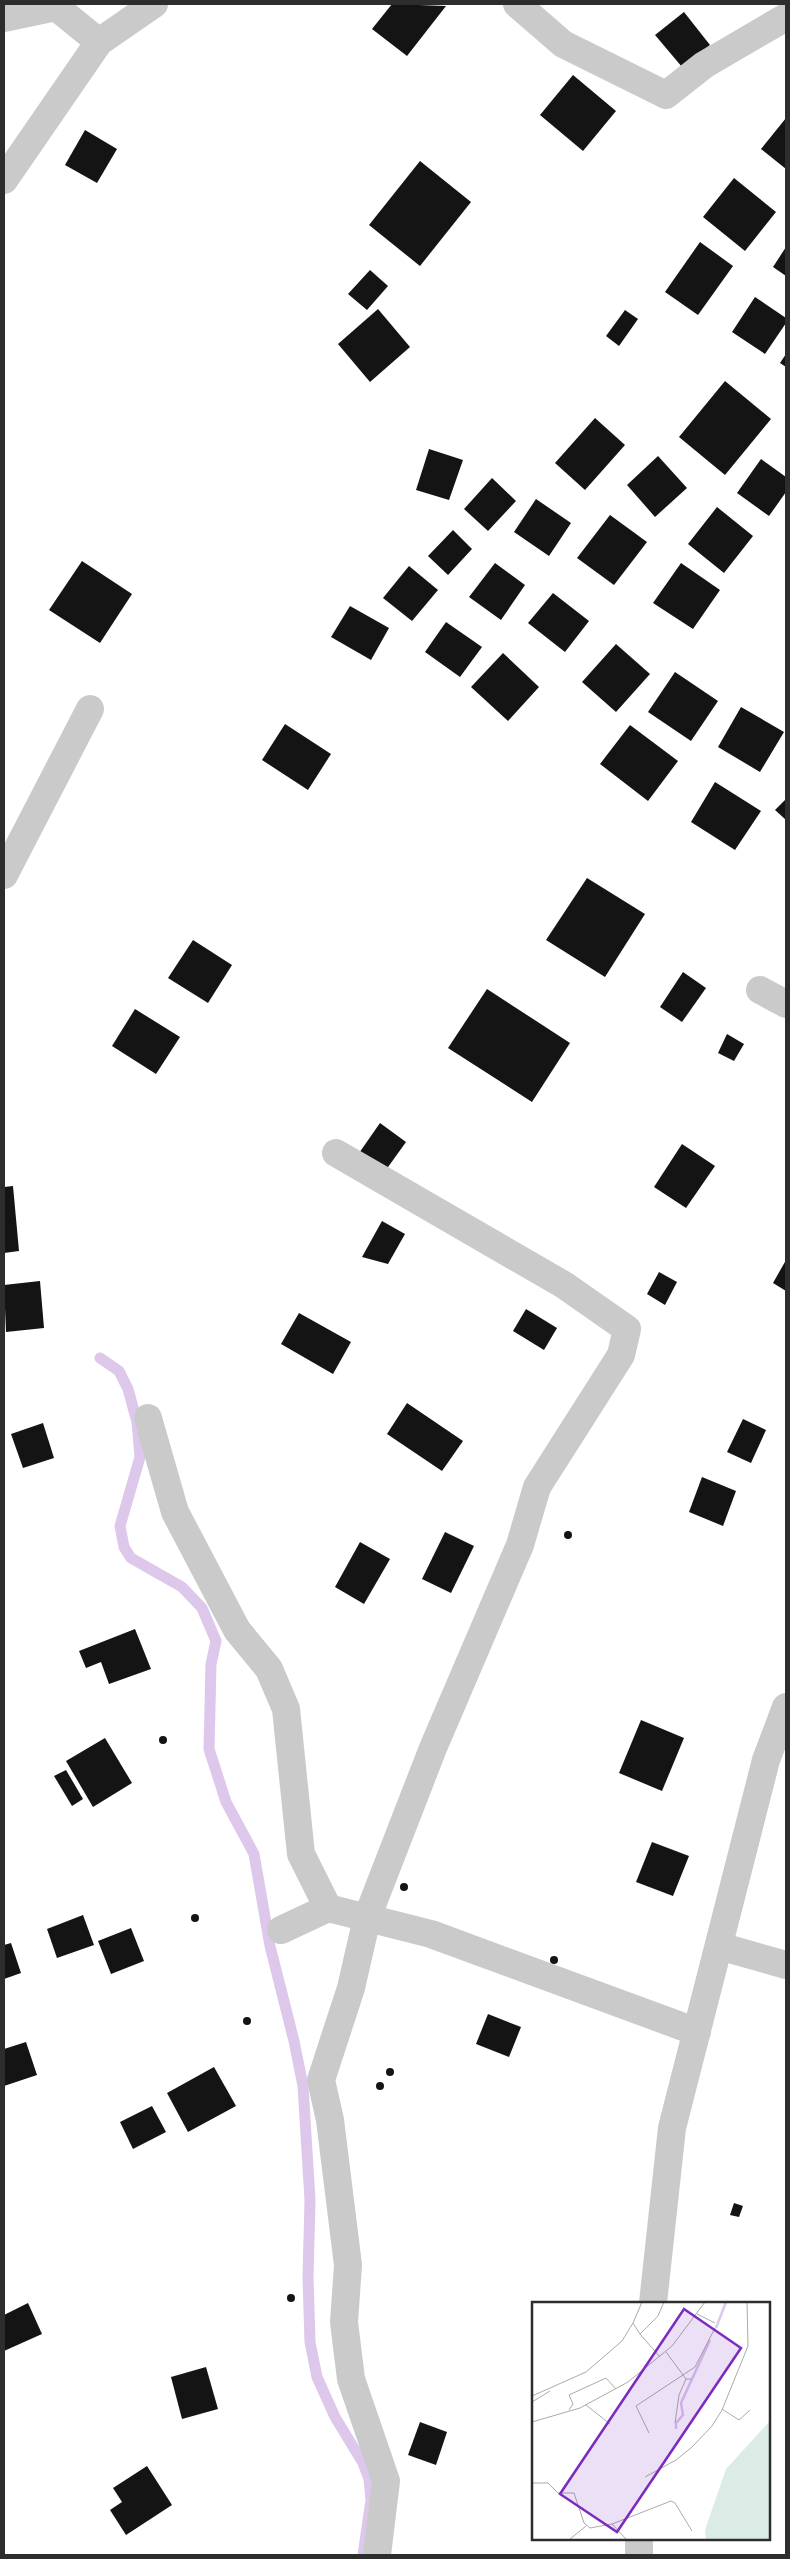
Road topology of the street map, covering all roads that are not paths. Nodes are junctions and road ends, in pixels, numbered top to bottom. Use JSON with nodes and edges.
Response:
{"nodes":[{"id":1,"x":154,"y":4,"type":"edge"},
{"id":2,"x":517,"y":4,"type":"edge"},
{"id":3,"x":786,"y":17,"type":"edge"},
{"id":4,"x":4,"y":18,"type":"edge"},
{"id":5,"x":99,"y":42,"type":"junction"},
{"id":6,"x":4,"y":180,"type":"edge"},
{"id":7,"x":90,"y":709,"type":"dead end"},
{"id":8,"x":4,"y":875,"type":"edge"},
{"id":9,"x":760,"y":990,"type":"dead end"},
{"id":10,"x":786,"y":1004,"type":"edge"},
{"id":11,"x":336,"y":1153,"type":"dead end"},
{"id":12,"x":148,"y":1418,"type":"dead end"},
{"id":13,"x":786,"y":1707,"type":"edge"},
{"id":14,"x":328,"y":1908,"type":"junction"},
{"id":15,"x":367,"y":1918,"type":"junction"},
{"id":16,"x":281,"y":1930,"type":"dead end"},
{"id":17,"x":719,"y":1946,"type":"junction"},
{"id":18,"x":786,"y":1965,"type":"edge"},
{"id":19,"x":697,"y":2032,"type":"junction"},
{"id":20,"x":653,"y":2302,"type":"edge"},
{"id":21,"x":639,"y":2539,"type":"edge"},
{"id":22,"x":378,"y":2555,"type":"edge"},
{"id":23,"x":639,"y":2555,"type":"edge"}],
"edges":[{"from":1,"to":5,"type":"street"},
{"from":2,"to":3,"type":"street"},
{"from":4,"to":5,"type":"street"},
{"from":5,"to":6,"type":"street"},
{"from":7,"to":8,"type":"street"},
{"from":9,"to":10,"type":"street"},
{"from":11,"to":15,"type":"street"},
{"from":12,"to":14,"type":"street"},
{"from":13,"to":17,"type":"street"},
{"from":14,"to":15,"type":"street"},
{"from":14,"to":16,"type":"street"},
{"from":15,"to":19,"type":"street"},
{"from":15,"to":22,"type":"street"},
{"from":17,"to":18,"type":"street"},
{"from":17,"to":19,"type":"street"},
{"from":19,"to":20,"type":"street"},
{"from":21,"to":23,"type":"street"}]}
